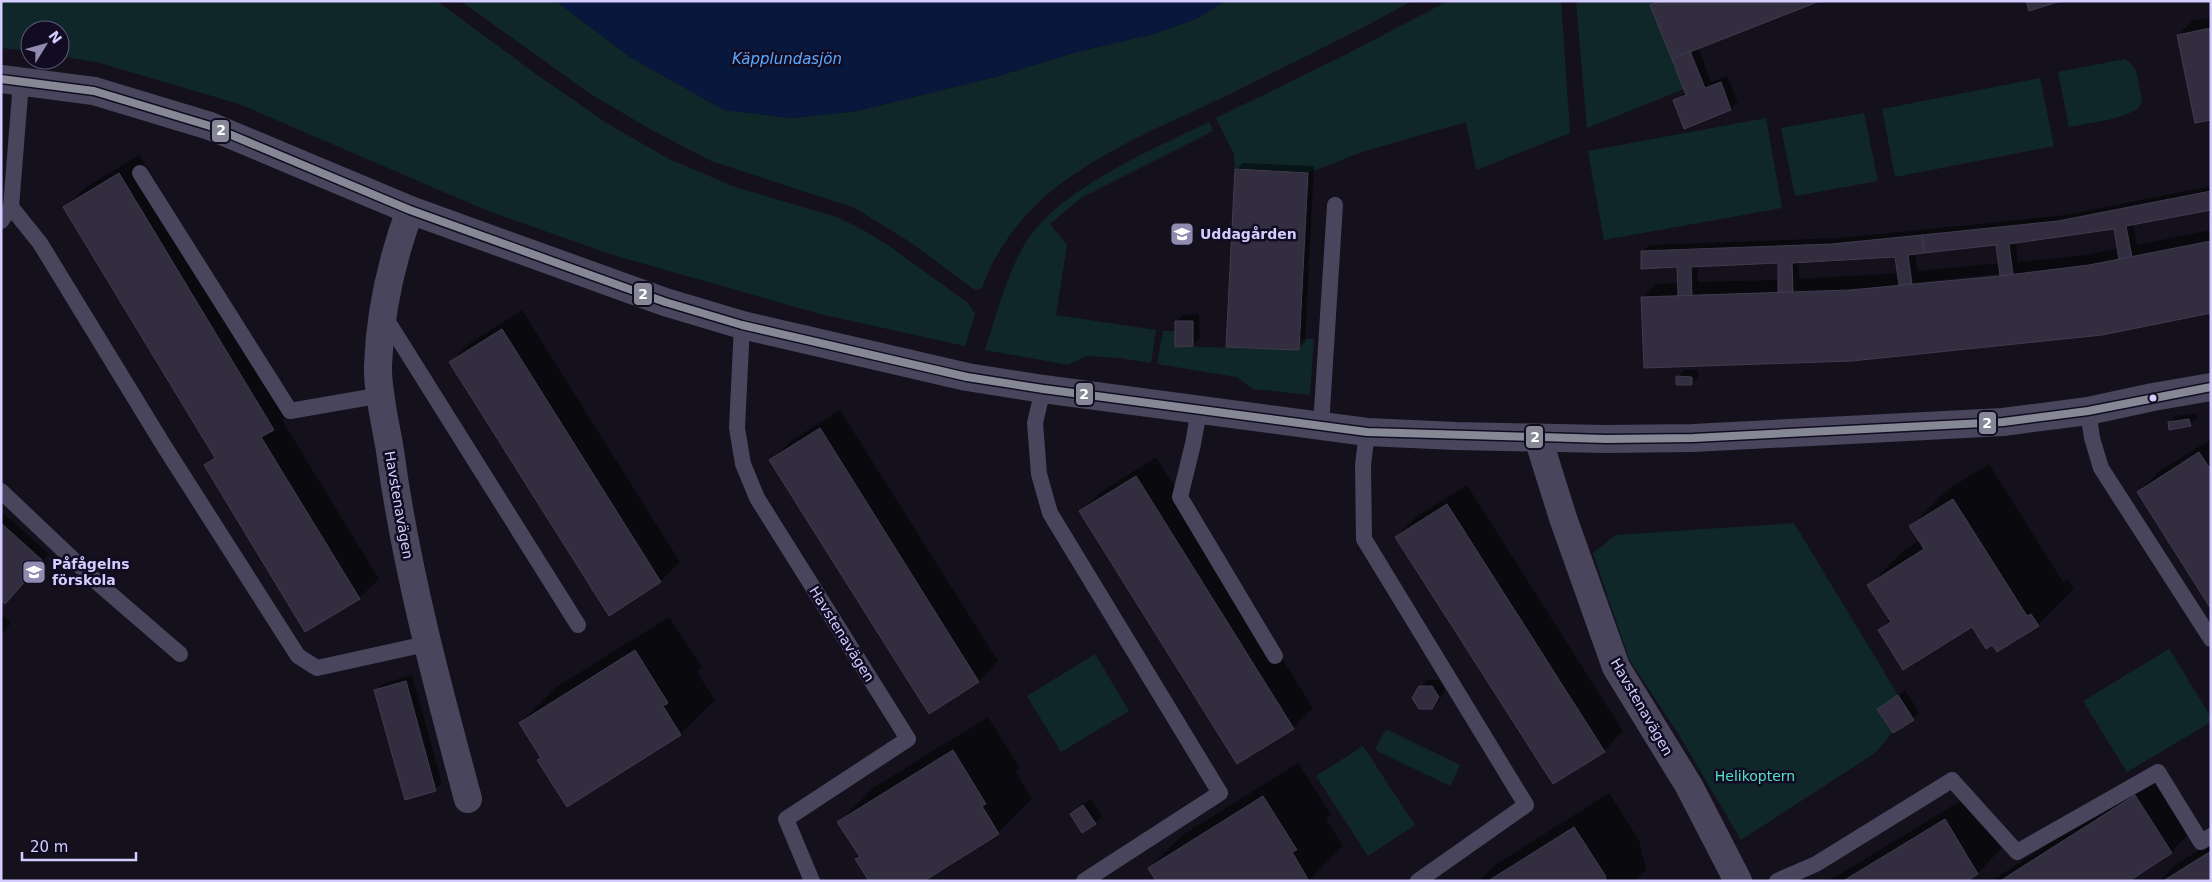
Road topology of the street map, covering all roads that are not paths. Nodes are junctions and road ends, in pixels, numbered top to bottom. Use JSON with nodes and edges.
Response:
{"nodes":[{"id":1,"x":11,"y":80,"type":"edge"},
{"id":2,"x":140,"y":173,"type":"dead end"},
{"id":3,"x":1335,"y":205,"type":"dead end"},
{"id":4,"x":11,"y":207,"type":"junction"},
{"id":5,"x":410,"y":210,"type":"junction"},
{"id":6,"x":1,"y":221,"type":"edge"},
{"id":7,"x":383,"y":314,"type":"junction"},
{"id":8,"x":742,"y":325,"type":"junction"},
{"id":9,"x":2211,"y":387,"type":"edge"},
{"id":10,"x":1043,"y":389,"type":"junction"},
{"id":11,"x":382,"y":395,"type":"junction"},
{"id":12,"x":1199,"y":410,"type":"junction"},
{"id":13,"x":2088,"y":411,"type":"junction"},
{"id":14,"x":1321,"y":426,"type":"junction"},
{"id":15,"x":1367,"y":432,"type":"junction"},
{"id":16,"x":1538,"y":438,"type":"junction"},
{"id":17,"x":1,"y":491,"type":"edge"},
{"id":18,"x":578,"y":625,"type":"dead end"},
{"id":19,"x":2211,"y":639,"type":"edge"},
{"id":20,"x":426,"y":644,"type":"junction"},
{"id":21,"x":180,"y":654,"type":"dead end"},
{"id":22,"x":1275,"y":656,"type":"dead end"},
{"id":23,"x":468,"y":798,"type":"dead end"},
{"id":24,"x":2211,"y":836,"type":"edge"},
{"id":25,"x":812,"y":881,"type":"edge"},
{"id":26,"x":1084,"y":881,"type":"edge"},
{"id":27,"x":1418,"y":881,"type":"edge"},
{"id":28,"x":1738,"y":881,"type":"edge"},
{"id":29,"x":1777,"y":881,"type":"edge"}],
"edges":[{"from":1,"to":4,"type":"lane"},
{"from":1,"to":5,"type":"street"},
{"from":2,"to":11,"type":"lane"},
{"from":3,"to":14,"type":"lane"},
{"from":4,"to":6,"type":"lane"},
{"from":4,"to":20,"type":"lane"},
{"from":5,"to":7,"type":"street","name":"Havstenavägen"},
{"from":5,"to":8,"type":"street"},
{"from":7,"to":11,"type":"street","name":"Havstenavägen"},
{"from":7,"to":18,"type":"lane"},
{"from":8,"to":10,"type":"street"},
{"from":8,"to":25,"type":"lane","name":"Havstenavägen"},
{"from":9,"to":13,"type":"street"},
{"from":10,"to":12,"type":"street"},
{"from":10,"to":26,"type":"lane"},
{"from":11,"to":20,"type":"street","name":"Havstenavägen"},
{"from":12,"to":14,"type":"street"},
{"from":12,"to":22,"type":"lane"},
{"from":13,"to":16,"type":"street"},
{"from":13,"to":19,"type":"lane"},
{"from":14,"to":15,"type":"street"},
{"from":15,"to":16,"type":"street"},
{"from":15,"to":27,"type":"lane"},
{"from":16,"to":28,"type":"street","name":"Havstenavägen"},
{"from":17,"to":21,"type":"lane"},
{"from":20,"to":23,"type":"street","name":"Havstenavägen"},
{"from":24,"to":29,"type":"lane"}]}
